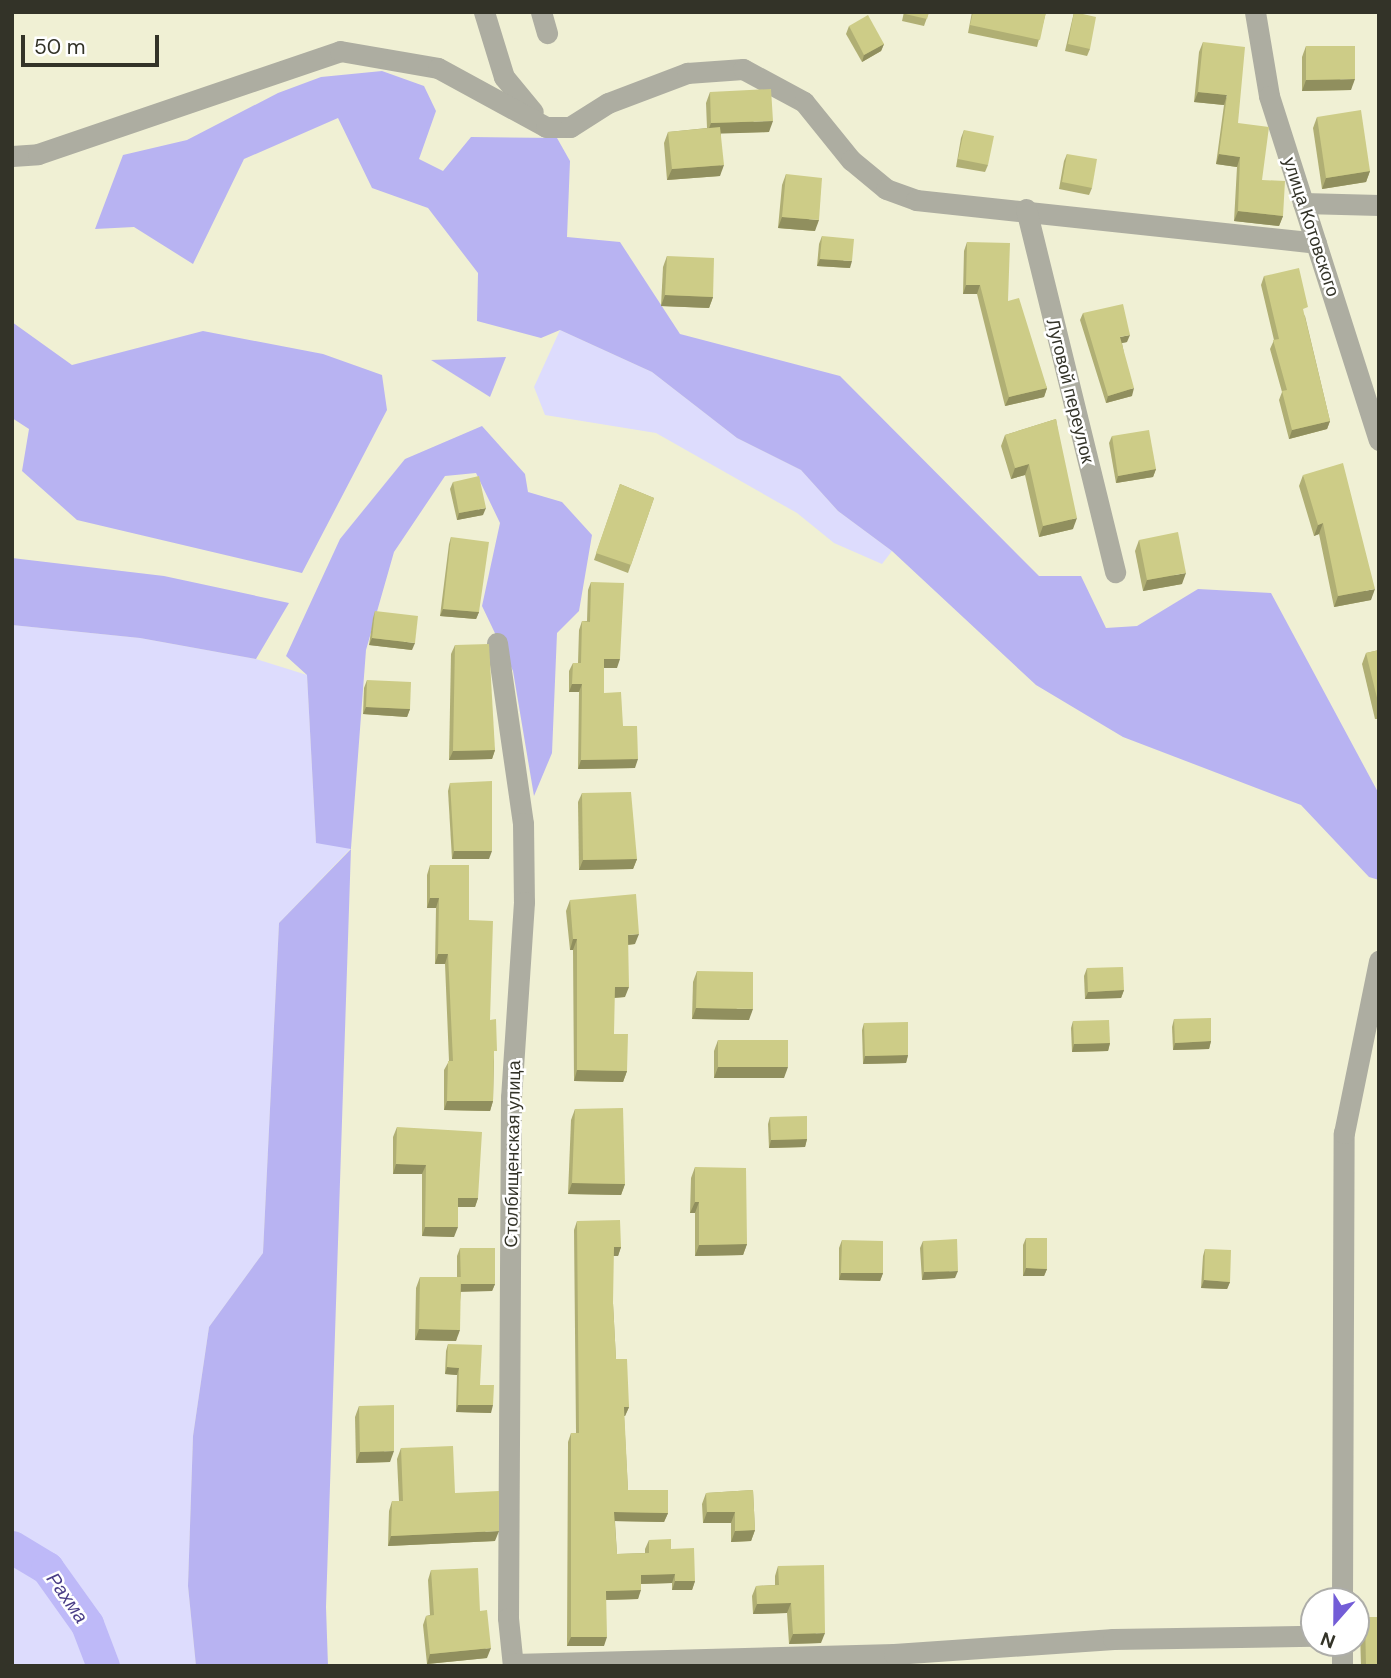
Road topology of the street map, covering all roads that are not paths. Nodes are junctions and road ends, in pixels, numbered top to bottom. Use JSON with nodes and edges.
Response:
{"nodes":[{"id":1,"x":484,"y":12,"type":"edge"},
{"id":2,"x":1255,"y":12,"type":"edge"},
{"id":3,"x":546,"y":127,"type":"junction"},
{"id":4,"x":12,"y":156,"type":"edge"},
{"id":5,"x":1303,"y":202,"type":"junction"},
{"id":6,"x":1379,"y":205,"type":"edge"},
{"id":7,"x":1026,"y":209,"type":"junction"},
{"id":8,"x":1316,"y":243,"type":"junction"},
{"id":9,"x":1379,"y":440,"type":"edge"},
{"id":10,"x":1115,"y":572,"type":"dead end"},
{"id":11,"x":497,"y":643,"type":"dead end"},
{"id":12,"x":1379,"y":961,"type":"edge"},
{"id":13,"x":1342,"y":1587,"type":"edge"},
{"id":14,"x":1300,"y":1636,"type":"edge"},
{"id":15,"x":513,"y":1665,"type":"edge"}],
"edges":[{"from":1,"to":3,"type":"street"},
{"from":2,"to":5,"type":"street","name":"улица Котовского"},
{"from":3,"to":4,"type":"street"},
{"from":3,"to":7,"type":"street"},
{"from":5,"to":6,"type":"street"},
{"from":5,"to":8,"type":"street","name":"улица Котовского"},
{"from":7,"to":8,"type":"street"},
{"from":7,"to":10,"type":"street","name":"Луговой переулок"},
{"from":8,"to":9,"type":"street","name":"улица Котовского"},
{"from":11,"to":15,"type":"street","name":"Столбищенская улица"},
{"from":12,"to":13,"type":"street"},
{"from":14,"to":15,"type":"street"}]}
